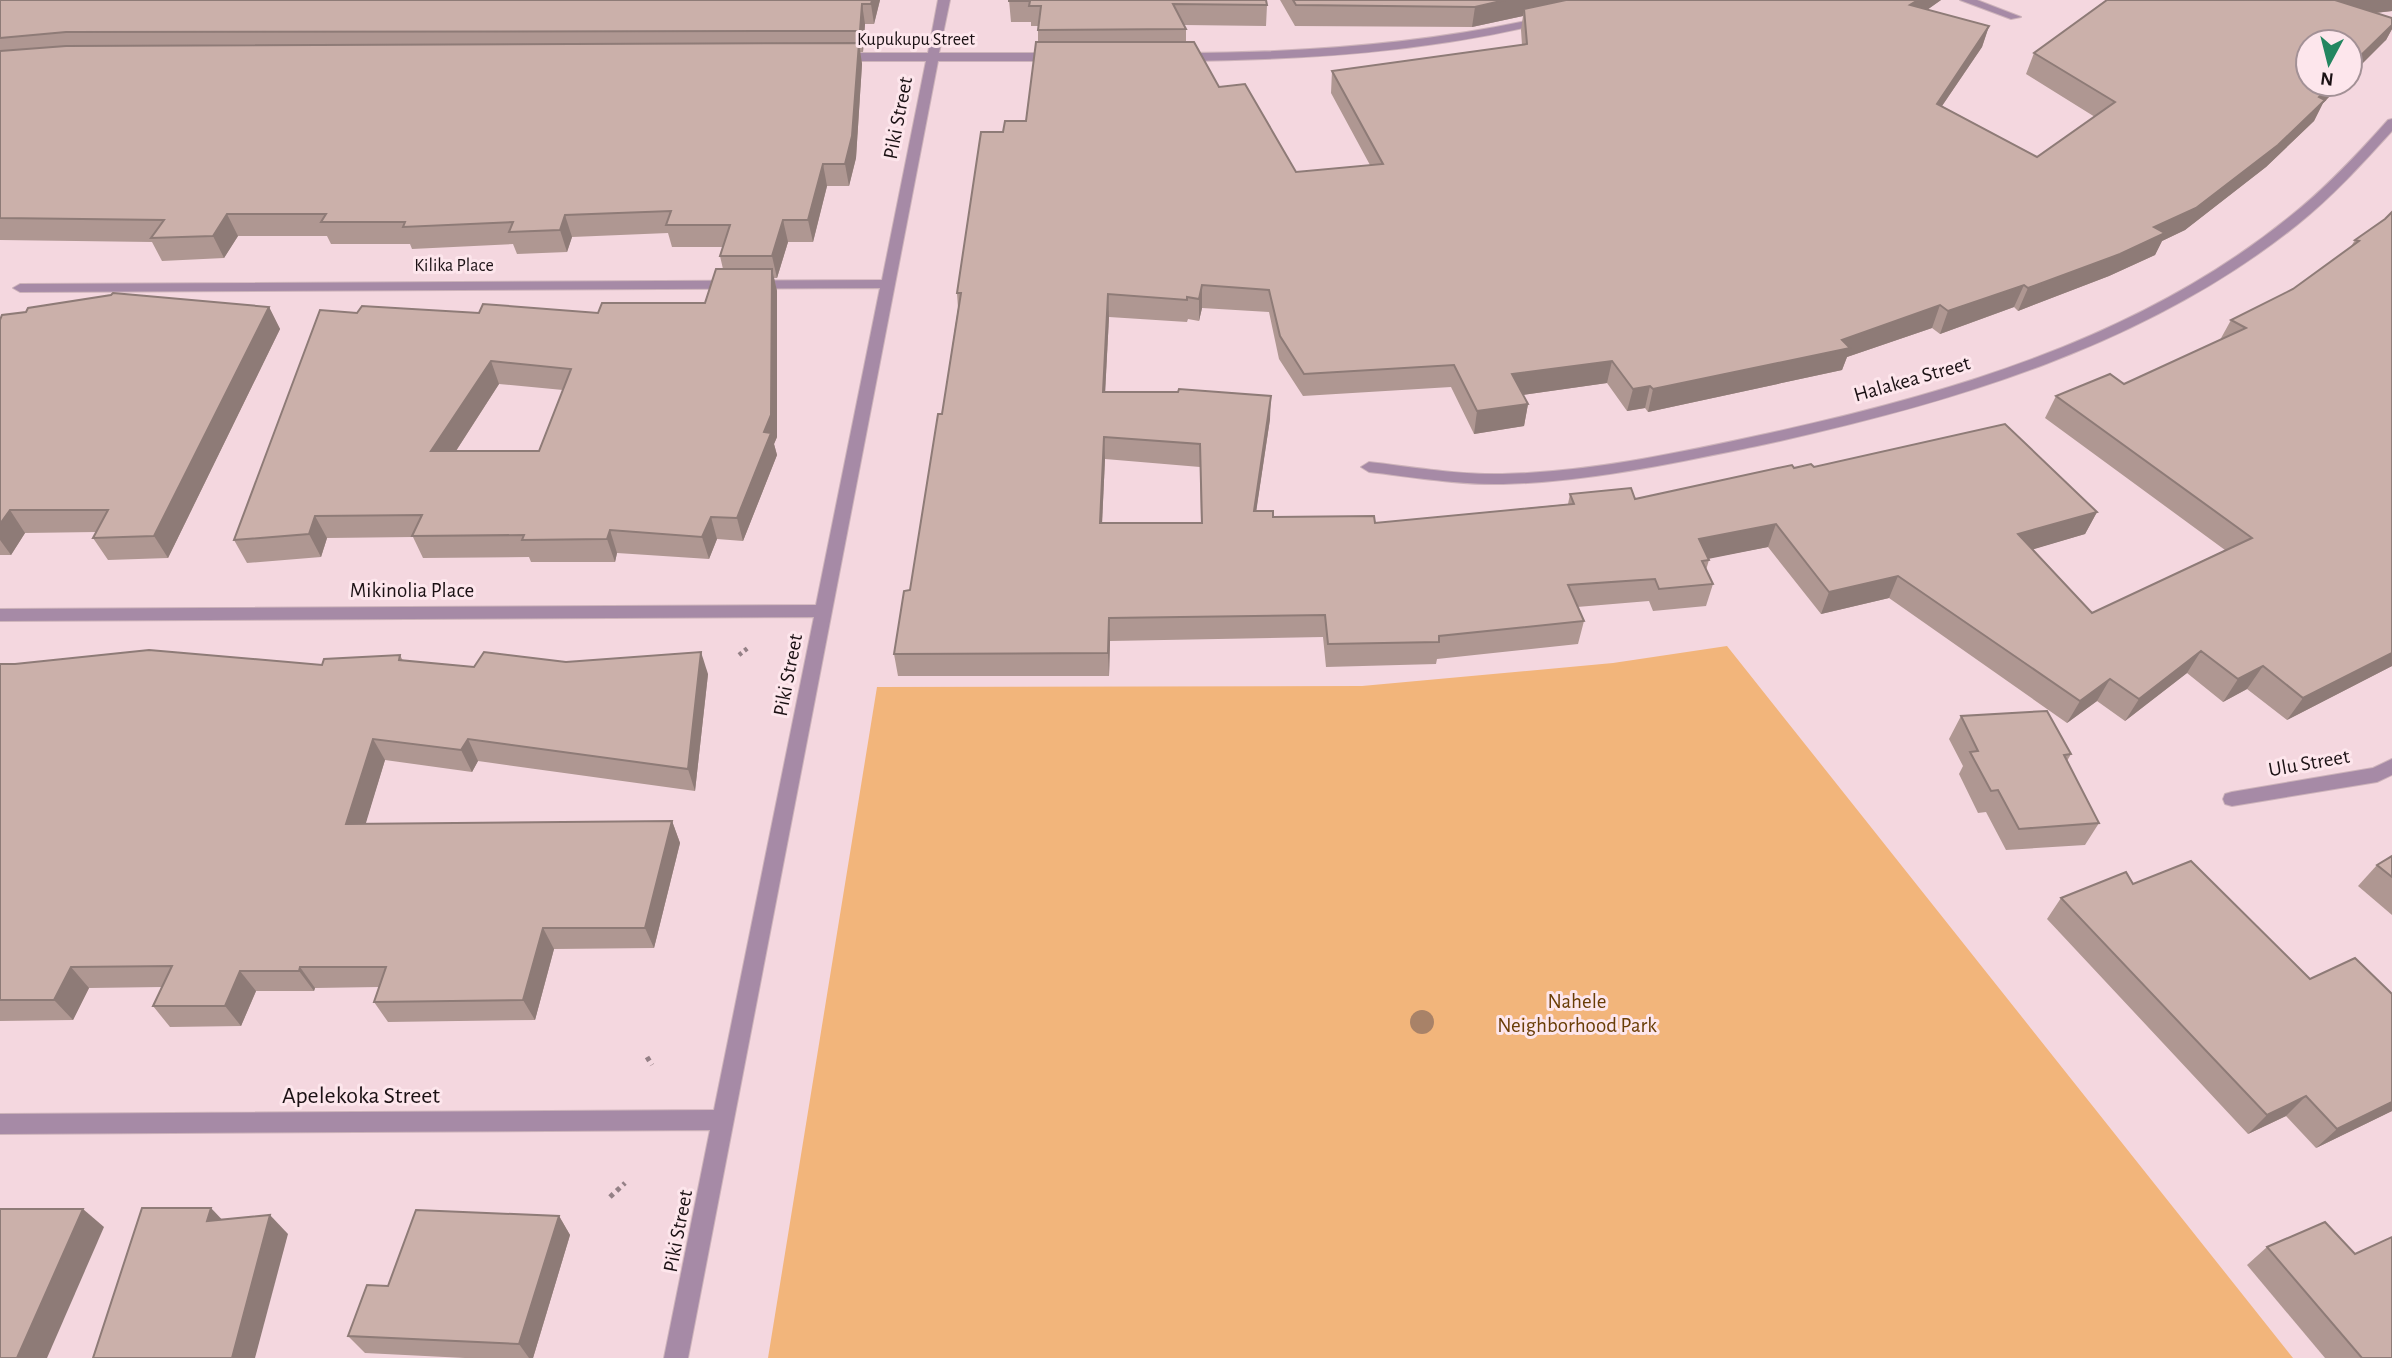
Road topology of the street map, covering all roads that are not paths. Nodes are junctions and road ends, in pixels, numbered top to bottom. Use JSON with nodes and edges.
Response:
{"nodes":[{"id":1,"x":944,"y":0,"type":"edge"},
{"id":2,"x":1966,"y":0,"type":"edge"},
{"id":3,"x":1557,"y":17,"type":"edge"},
{"id":4,"x":2015,"y":17,"type":"dead end"},
{"id":5,"x":832,"y":57,"type":"edge"},
{"id":6,"x":933,"y":57,"type":"junction"},
{"id":7,"x":1077,"y":57,"type":"edge"},
{"id":8,"x":1172,"y":57,"type":"edge"},
{"id":9,"x":2392,"y":123,"type":"edge"},
{"id":10,"x":889,"y":284,"type":"junction"},
{"id":11,"x":20,"y":288,"type":"dead end"},
{"id":12,"x":1369,"y":467,"type":"dead end"},
{"id":13,"x":824,"y":611,"type":"junction"},
{"id":14,"x":0,"y":615,"type":"edge"},
{"id":15,"x":2392,"y":766,"type":"edge"},
{"id":16,"x":2232,"y":799,"type":"dead end"},
{"id":17,"x":723,"y":1120,"type":"junction"},
{"id":18,"x":0,"y":1124,"type":"edge"},
{"id":19,"x":676,"y":1358,"type":"edge"}],
"edges":[{"from":1,"to":6,"type":"street","name":"Piki Street"},
{"from":2,"to":4,"type":"street"},
{"from":3,"to":8,"type":"street"},
{"from":5,"to":6,"type":"street","name":"Kupukupu Street"},
{"from":6,"to":7,"type":"street","name":"Kupukupu Street"},
{"from":6,"to":10,"type":"street","name":"Piki Street"},
{"from":9,"to":12,"type":"street","name":"Halakea Street"},
{"from":10,"to":11,"type":"street","name":"Kilika Place"},
{"from":10,"to":13,"type":"street","name":"Piki Street"},
{"from":13,"to":14,"type":"street","name":"Mikinolia Place"},
{"from":13,"to":17,"type":"street","name":"Piki Street"},
{"from":15,"to":16,"type":"street","name":"Ulu Street"},
{"from":17,"to":18,"type":"street","name":"Apelekoka Street"},
{"from":17,"to":19,"type":"street","name":"Piki Street"}]}
